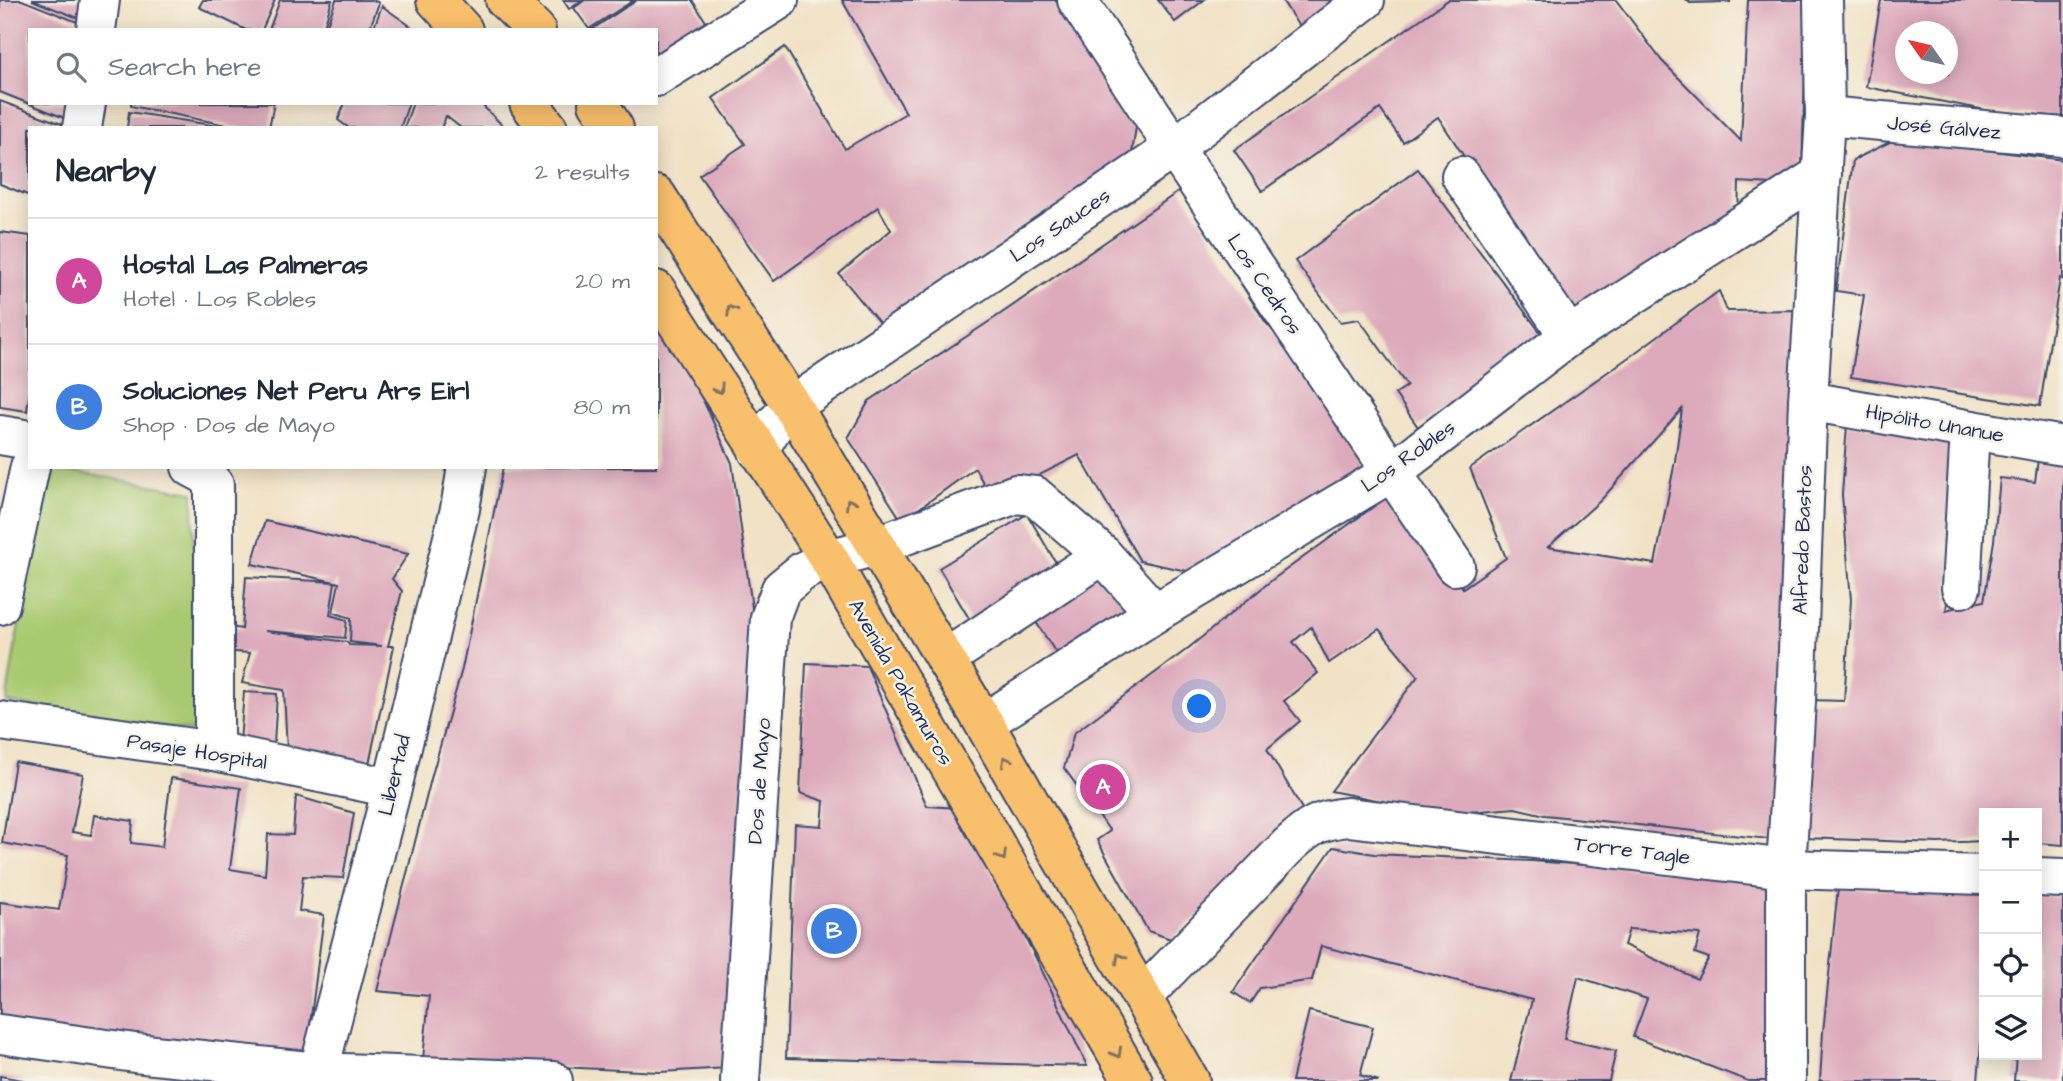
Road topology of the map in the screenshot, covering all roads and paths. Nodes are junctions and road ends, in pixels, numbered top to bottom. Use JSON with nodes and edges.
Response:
{"nodes":[{"id":1,"x":100,"y":0,"type":"edge"},
{"id":2,"x":436,"y":0,"type":"edge"},
{"id":3,"x":505,"y":0,"type":"edge"},
{"id":4,"x":779,"y":0,"type":"edge"},
{"id":5,"x":1077,"y":0,"type":"edge"},
{"id":6,"x":1365,"y":0,"type":"edge"},
{"id":7,"x":1824,"y":0,"type":"edge"},
{"id":8,"x":96,"y":28,"type":"edge"},
{"id":9,"x":461,"y":28,"type":"edge"},
{"id":10,"x":534,"y":28,"type":"edge"},
{"id":11,"x":658,"y":76,"type":"edge"},
{"id":12,"x":86,"y":105,"type":"edge"},
{"id":13,"x":1825,"y":116,"type":"junction"},
{"id":14,"x":82,"y":126,"type":"edge"},
{"id":15,"x":2063,"y":137,"type":"edge"},
{"id":16,"x":1174,"y":148,"type":"junction"},
{"id":17,"x":1822,"y":174,"type":"junction"},
{"id":18,"x":1461,"y":176,"type":"dead end"},
{"id":19,"x":658,"y":198,"type":"edge"},
{"id":20,"x":658,"y":293,"type":"edge"},
{"id":21,"x":1569,"y":336,"type":"junction"},
{"id":22,"x":1808,"y":401,"type":"junction"},
{"id":23,"x":792,"y":405,"type":"junction"},
{"id":24,"x":1970,"y":430,"type":"junction"},
{"id":25,"x":0,"y":435,"type":"edge"},
{"id":26,"x":28,"y":440,"type":"edge"},
{"id":27,"x":2063,"y":446,"type":"edge"},
{"id":28,"x":758,"y":451,"type":"junction"},
{"id":29,"x":30,"y":469,"type":"edge"},
{"id":30,"x":195,"y":469,"type":"edge"},
{"id":31,"x":467,"y":469,"type":"edge"},
{"id":32,"x":1392,"y":472,"type":"junction"},
{"id":33,"x":876,"y":546,"type":"junction"},
{"id":34,"x":1103,"y":555,"type":"junction"},
{"id":35,"x":829,"y":559,"type":"junction"},
{"id":36,"x":1455,"y":566,"type":"dead end"},
{"id":37,"x":1961,"y":588,"type":"dead end"},
{"id":38,"x":0,"y":605,"type":"edge"},
{"id":39,"x":1154,"y":612,"type":"junction"},
{"id":40,"x":945,"y":659,"type":"junction"},
{"id":41,"x":0,"y":721,"type":"edge"},
{"id":42,"x":984,"y":723,"type":"junction"},
{"id":43,"x":214,"y":751,"type":"junction"},
{"id":44,"x":392,"y":788,"type":"junction"},
{"id":45,"x":1786,"y":869,"type":"junction"},
{"id":46,"x":1979,"y":875,"type":"edge"},
{"id":47,"x":2042,"y":877,"type":"edge"},
{"id":48,"x":2063,"y":878,"type":"edge"},
{"id":49,"x":1142,"y":997,"type":"junction"},
{"id":50,"x":0,"y":1034,"type":"edge"},
{"id":51,"x":317,"y":1076,"type":"edge"},
{"id":52,"x":553,"y":1081,"type":"edge"},
{"id":53,"x":740,"y":1081,"type":"edge"},
{"id":54,"x":1133,"y":1081,"type":"edge"},
{"id":55,"x":1190,"y":1081,"type":"edge"},
{"id":56,"x":1786,"y":1081,"type":"edge"}],
"edges":[{"from":1,"to":8,"type":"street"},
{"from":2,"to":9,"type":"highway"},
{"from":3,"to":10,"type":"highway"},
{"from":4,"to":11,"type":"street"},
{"from":5,"to":16,"type":"street","name":"Los Cedros"},
{"from":6,"to":16,"type":"street","name":"Los Sauces"},
{"from":7,"to":13,"type":"street","name":"Alfredo Bastos"},
{"from":12,"to":14,"type":"street"},
{"from":13,"to":15,"type":"street","name":"José Gálvez"},
{"from":13,"to":17,"type":"street","name":"Alfredo Bastos"},
{"from":16,"to":23,"type":"street","name":"Los Sauces"},
{"from":16,"to":32,"type":"street","name":"Los Cedros"},
{"from":17,"to":21,"type":"street","name":"Los Robles"},
{"from":17,"to":22,"type":"street","name":"Alfredo Bastos"},
{"from":18,"to":21,"type":"street"},
{"from":23,"to":19,"type":"highway","one_way":true},
{"from":20,"to":28,"type":"highway","name":"Avenida Pakamuros","one_way":true},
{"from":21,"to":32,"type":"street","name":"Los Robles"},
{"from":22,"to":24,"type":"street","name":"Hipólito Unanue"},
{"from":22,"to":45,"type":"street","name":"Alfredo Bastos"},
{"from":23,"to":28,"type":"street","name":"Los Sauces"},
{"from":33,"to":23,"type":"highway","one_way":true},
{"from":24,"to":27,"type":"street","name":"Hipólito Unanue"},
{"from":24,"to":37,"type":"street"},
{"from":25,"to":26,"type":"street"},
{"from":28,"to":35,"type":"highway","name":"Avenida Pakamuros"},
{"from":29,"to":38,"type":"street"},
{"from":30,"to":43,"type":"street"},
{"from":31,"to":44,"type":"street","name":"Libertad"},
{"from":32,"to":36,"type":"street","name":"Los Cedros"},
{"from":32,"to":39,"type":"street","name":"Los Robles"},
{"from":33,"to":34,"type":"street","name":"Dos de Mayo"},
{"from":33,"to":35,"type":"street","name":"Dos de Mayo"},
{"from":33,"to":40,"type":"highway"},
{"from":34,"to":39,"type":"street","name":"Dos de Mayo"},
{"from":34,"to":40,"type":"street"},
{"from":35,"to":53,"type":"street","name":"Dos de Mayo"},
{"from":35,"to":54,"type":"highway","name":"Avenida Pakamuros","one_way":true},
{"from":39,"to":42,"type":"street","name":"Los Robles"},
{"from":40,"to":42,"type":"highway"},
{"from":41,"to":43,"type":"street","name":"Pasaje Hospital"},
{"from":49,"to":42,"type":"highway","one_way":true},
{"from":43,"to":44,"type":"street","name":"Pasaje Hospital"},
{"from":44,"to":51,"type":"street","name":"Libertad"},
{"from":45,"to":46,"type":"street","name":"Torre Tagle"},
{"from":45,"to":49,"type":"street","name":"Torre Tagle"},
{"from":45,"to":56,"type":"street","name":"Alfredo Bastos"},
{"from":47,"to":48,"type":"street"},
{"from":49,"to":55,"type":"highway"},
{"from":50,"to":51,"type":"street"},
{"from":51,"to":52,"type":"street"}]}
